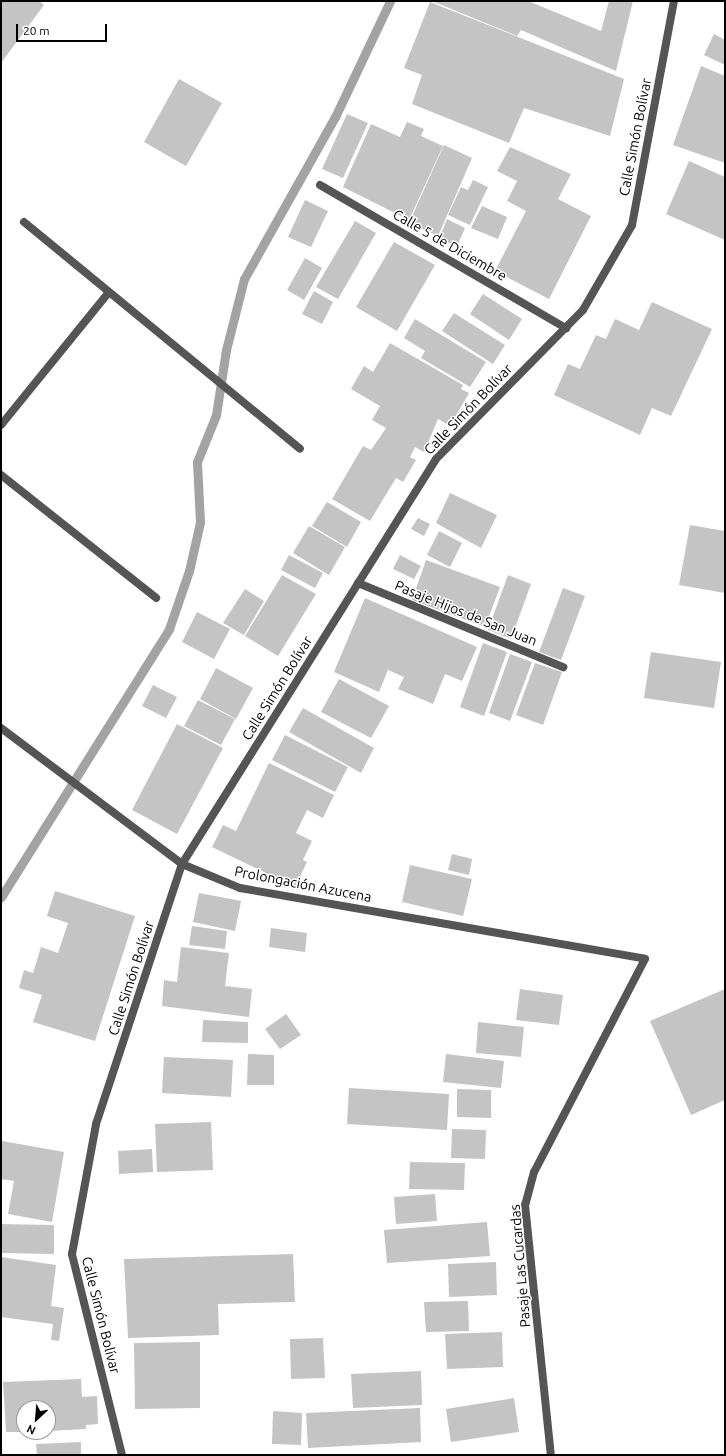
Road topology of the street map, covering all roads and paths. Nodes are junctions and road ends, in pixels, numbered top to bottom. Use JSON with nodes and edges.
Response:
{"nodes":[{"id":1,"x":674,"y":1,"type":"edge"},
{"id":2,"x":320,"y":185,"type":"dead end"},
{"id":3,"x":24,"y":222,"type":"dead end"},
{"id":4,"x":109,"y":292,"type":"junction"},
{"id":5,"x":566,"y":328,"type":"junction"},
{"id":6,"x":1,"y":425,"type":"edge"},
{"id":7,"x":300,"y":450,"type":"dead end"},
{"id":8,"x":1,"y":475,"type":"edge"},
{"id":9,"x":358,"y":583,"type":"junction"},
{"id":10,"x":156,"y":598,"type":"dead end"},
{"id":11,"x":563,"y":667,"type":"dead end"},
{"id":12,"x":1,"y":728,"type":"edge"},
{"id":13,"x":182,"y":864,"type":"junction"},
{"id":14,"x":645,"y":959,"type":"joint"},
{"id":15,"x":122,"y":1455,"type":"edge"},
{"id":16,"x":551,"y":1455,"type":"edge"}],
"edges":[{"from":1,"to":5,"type":"street","name":"Calle Simón Bolívar"},
{"from":2,"to":5,"type":"street","name":"Calle 5 de Diciembre"},
{"from":3,"to":4,"type":"street"},
{"from":4,"to":6,"type":"street"},
{"from":4,"to":7,"type":"street"},
{"from":5,"to":9,"type":"street","name":"Calle Simón Bolívar"},
{"from":8,"to":10,"type":"street"},
{"from":9,"to":11,"type":"street","name":"Pasaje Hijos de San Juan"},
{"from":9,"to":13,"type":"street","name":"Calle Simón Bolívar"},
{"from":12,"to":13,"type":"street","name":"Prolongación Azucena"},
{"from":13,"to":14,"type":"street","name":"Prolongación Azucena"},
{"from":13,"to":15,"type":"street","name":"Calle Simón Bolívar"},
{"from":14,"to":16,"type":"street","name":"Pasaje Las Cucardas"}]}
